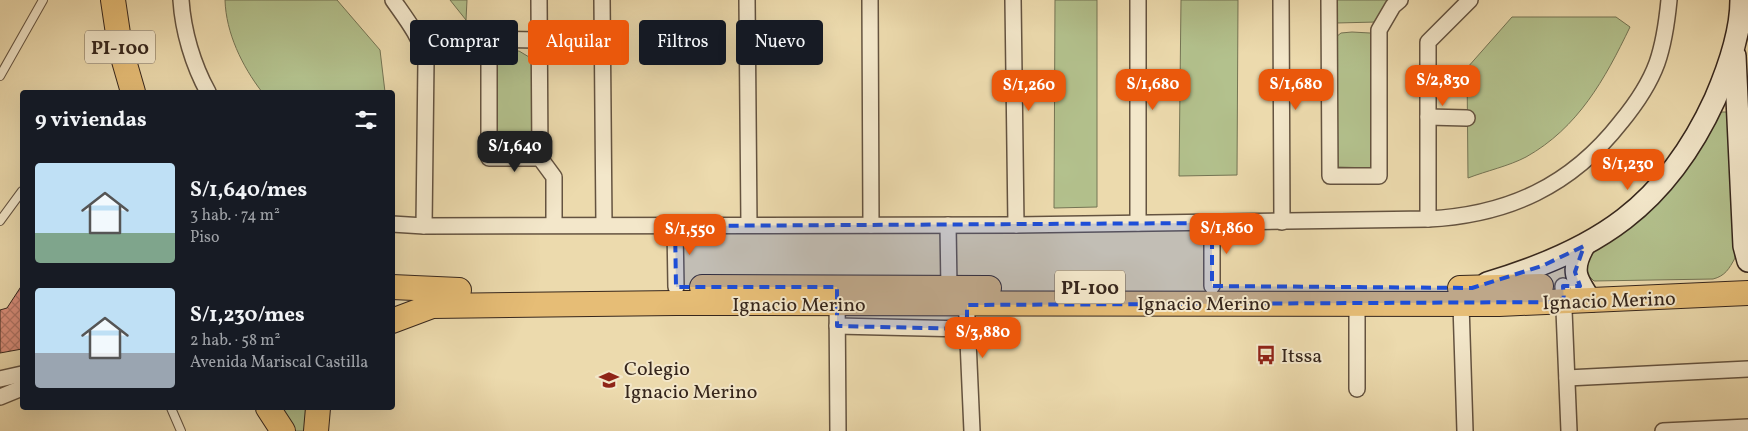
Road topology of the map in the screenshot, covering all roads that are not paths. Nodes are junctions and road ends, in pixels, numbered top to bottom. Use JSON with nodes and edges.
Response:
{"nodes":[{"id":1,"x":43,"y":0,"type":"edge"},
{"id":2,"x":113,"y":0,"type":"edge"},
{"id":3,"x":181,"y":0,"type":"edge"},
{"id":4,"x":393,"y":0,"type":"edge"},
{"id":5,"x":539,"y":0,"type":"edge"},
{"id":6,"x":602,"y":0,"type":"edge"},
{"id":7,"x":747,"y":0,"type":"edge"},
{"id":8,"x":870,"y":0,"type":"edge"},
{"id":9,"x":1013,"y":0,"type":"edge"},
{"id":10,"x":1138,"y":0,"type":"edge"},
{"id":11,"x":1281,"y":0,"type":"edge"},
{"id":12,"x":1329,"y":0,"type":"edge"},
{"id":13,"x":1400,"y":0,"type":"edge"},
{"id":14,"x":1470,"y":0,"type":"edge"},
{"id":15,"x":1669,"y":0,"type":"edge"},
{"id":16,"x":1741,"y":0,"type":"edge"},
{"id":17,"x":538,"y":20,"type":"edge"},
{"id":18,"x":528,"y":40,"type":"edge"},
{"id":19,"x":1735,"y":41,"type":"junction"},
{"id":20,"x":538,"y":65,"type":"edge"},
{"id":21,"x":0,"y":76,"type":"edge"},
{"id":22,"x":132,"y":90,"type":"edge"},
{"id":23,"x":207,"y":90,"type":"edge"},
{"id":24,"x":1428,"y":117,"type":"junction"},
{"id":25,"x":1467,"y":118,"type":"dead end"},
{"id":26,"x":540,"y":158,"type":"junction"},
{"id":27,"x":20,"y":194,"type":"edge"},
{"id":28,"x":1428,"y":219,"type":"junction"},
{"id":29,"x":0,"y":221,"type":"edge"},
{"id":30,"x":1282,"y":222,"type":"junction"},
{"id":31,"x":1138,"y":223,"type":"junction"},
{"id":32,"x":1212,"y":223,"type":"junction"},
{"id":33,"x":395,"y":224,"type":"edge"},
{"id":34,"x":554,"y":225,"type":"junction"},
{"id":35,"x":604,"y":225,"type":"junction"},
{"id":36,"x":748,"y":225,"type":"junction"},
{"id":37,"x":871,"y":225,"type":"junction"},
{"id":38,"x":948,"y":225,"type":"junction"},
{"id":39,"x":1016,"y":225,"type":"junction"},
{"id":40,"x":424,"y":226,"type":"junction"},
{"id":41,"x":675,"y":226,"type":"junction"},
{"id":42,"x":1584,"y":246,"type":"junction"},
{"id":43,"x":1748,"y":261,"type":"edge"},
{"id":44,"x":1212,"y":286,"type":"junction"},
{"id":45,"x":395,"y":287,"type":"edge"},
{"id":46,"x":676,"y":287,"type":"junction"},
{"id":47,"x":1748,"y":288,"type":"edge"},
{"id":48,"x":1748,"y":292,"type":"edge"},
{"id":49,"x":960,"y":294,"type":"junction"},
{"id":50,"x":1574,"y":294,"type":"junction"},
{"id":51,"x":1466,"y":296,"type":"junction"},
{"id":52,"x":1357,"y":303,"type":"junction"},
{"id":53,"x":837,"y":306,"type":"junction"},
{"id":54,"x":395,"y":320,"type":"edge"},
{"id":55,"x":967,"y":329,"type":"junction"},
{"id":56,"x":1748,"y":369,"type":"edge"},
{"id":57,"x":20,"y":374,"type":"edge"},
{"id":58,"x":1566,"y":378,"type":"junction"},
{"id":59,"x":0,"y":379,"type":"edge"},
{"id":60,"x":20,"y":389,"type":"edge"},
{"id":61,"x":1357,"y":390,"type":"dead end"},
{"id":62,"x":0,"y":398,"type":"edge"},
{"id":63,"x":173,"y":410,"type":"edge"},
{"id":64,"x":269,"y":410,"type":"edge"},
{"id":65,"x":318,"y":410,"type":"edge"},
{"id":66,"x":1748,"y":427,"type":"edge"},
{"id":67,"x":181,"y":431,"type":"edge"},
{"id":68,"x":283,"y":431,"type":"edge"},
{"id":69,"x":316,"y":431,"type":"edge"},
{"id":70,"x":838,"y":431,"type":"edge"},
{"id":71,"x":972,"y":431,"type":"edge"},
{"id":72,"x":1465,"y":431,"type":"edge"},
{"id":73,"x":1569,"y":431,"type":"edge"},
{"id":74,"x":1663,"y":431,"type":"edge"}],
"edges":[{"from":1,"to":21,"type":"lane"},
{"from":2,"to":22,"type":"main road","number":"PI-100"},
{"from":3,"to":23,"type":"street"},
{"from":4,"to":40,"type":"street"},
{"from":5,"to":17,"type":"street"},
{"from":6,"to":35,"type":"street"},
{"from":7,"to":36,"type":"street"},
{"from":8,"to":37,"type":"street"},
{"from":9,"to":39,"type":"street"},
{"from":10,"to":31,"type":"street"},
{"from":11,"to":30,"type":"street"},
{"from":12,"to":13,"type":"street"},
{"from":14,"to":24,"type":"street"},
{"from":15,"to":28,"type":"street"},
{"from":16,"to":19,"type":"main road"},
{"from":18,"to":26,"type":"street"},
{"from":19,"to":42,"type":"main road"},
{"from":19,"to":43,"type":"main road"},
{"from":20,"to":26,"type":"street"},
{"from":24,"to":25,"type":"street"},
{"from":24,"to":28,"type":"street"},
{"from":26,"to":34,"type":"street"},
{"from":27,"to":29,"type":"lane"},
{"from":28,"to":30,"type":"street"},
{"from":30,"to":32,"type":"street"},
{"from":31,"to":32,"type":"street"},
{"from":31,"to":39,"type":"street"},
{"from":32,"to":44,"type":"street"},
{"from":33,"to":40,"type":"street"},
{"from":34,"to":35,"type":"street"},
{"from":34,"to":40,"type":"street"},
{"from":35,"to":41,"type":"street"},
{"from":36,"to":37,"type":"street"},
{"from":36,"to":41,"type":"street"},
{"from":37,"to":38,"type":"street"},
{"from":38,"to":39,"type":"street"},
{"from":38,"to":49,"type":"street"},
{"from":41,"to":46,"type":"street"},
{"from":42,"to":50,"type":"main road"},
{"from":42,"to":51,"type":"main road"},
{"from":44,"to":49,"type":"main road","number":"PI-100"},
{"from":44,"to":51,"type":"main road","number":"PI-100"},
{"from":45,"to":46,"type":"main road","number":"PI-100"},
{"from":46,"to":53,"type":"main road","number":"PI-100"},
{"from":47,"to":50,"type":"main road","number":"PI-100"},
{"from":48,"to":50,"type":"main road","name":"Ignacio Merino","number":"PI-100"},
{"from":49,"to":52,"type":"main road","name":"Ignacio Merino","number":"PI-100"},
{"from":49,"to":53,"type":"main road","number":"PI-100"},
{"from":49,"to":55,"type":"street"},
{"from":50,"to":51,"type":"main road","number":"PI-100"},
{"from":50,"to":58,"type":"street"},
{"from":51,"to":52,"type":"main road","name":"Ignacio Merino","number":"PI-100"},
{"from":51,"to":72,"type":"street"},
{"from":52,"to":61,"type":"street"},
{"from":53,"to":54,"type":"main road","name":"Ignacio Merino","number":"PI-100"},
{"from":53,"to":55,"type":"street"},
{"from":53,"to":70,"type":"street"},
{"from":55,"to":71,"type":"street"},
{"from":56,"to":58,"type":"street"},
{"from":57,"to":59,"type":"street"},
{"from":58,"to":73,"type":"street"},
{"from":60,"to":62,"type":"street"},
{"from":63,"to":67,"type":"lane"},
{"from":64,"to":68,"type":"main road"},
{"from":65,"to":69,"type":"main road"},
{"from":66,"to":74,"type":"street"}]}
